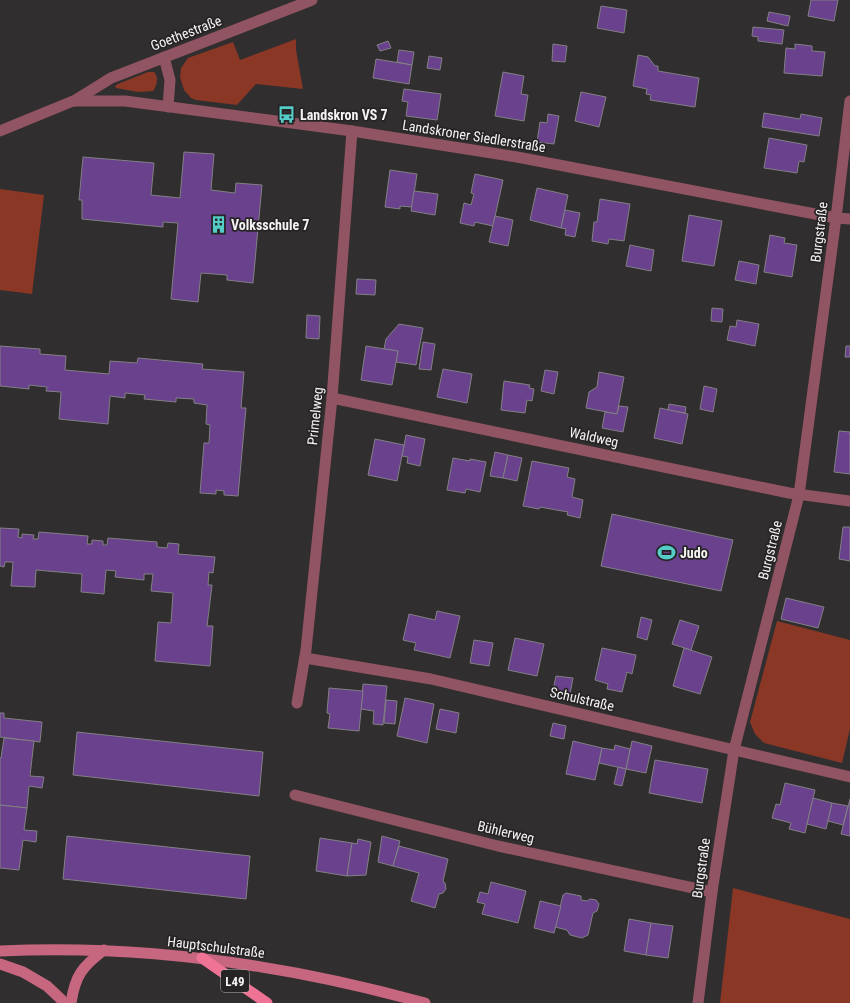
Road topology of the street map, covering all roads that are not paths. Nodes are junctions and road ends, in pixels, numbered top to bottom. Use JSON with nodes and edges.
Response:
{"nodes":[{"id":1,"x":312,"y":0,"type":"edge"},
{"id":2,"x":164,"y":57,"type":"junction"},
{"id":3,"x":73,"y":101,"type":"junction"},
{"id":4,"x":850,"y":101,"type":"edge"},
{"id":5,"x":168,"y":107,"type":"junction"},
{"id":6,"x":0,"y":131,"type":"edge"},
{"id":7,"x":352,"y":131,"type":"junction"},
{"id":8,"x":836,"y":218,"type":"junction"},
{"id":9,"x":850,"y":218,"type":"edge"},
{"id":10,"x":332,"y":398,"type":"junction"},
{"id":11,"x":799,"y":495,"type":"junction"},
{"id":12,"x":850,"y":501,"type":"edge"},
{"id":13,"x":305,"y":658,"type":"junction"},
{"id":14,"x":297,"y":704,"type":"dead end"},
{"id":15,"x":734,"y":750,"type":"junction"},
{"id":16,"x":850,"y":777,"type":"edge"},
{"id":17,"x":295,"y":795,"type":"dead end"},
{"id":18,"x":712,"y":892,"type":"junction"},
{"id":19,"x":104,"y":950,"type":"junction"},
{"id":20,"x":0,"y":951,"type":"edge"},
{"id":21,"x":202,"y":958,"type":"junction"},
{"id":22,"x":0,"y":964,"type":"edge"},
{"id":23,"x":65,"y":1003,"type":"edge"},
{"id":24,"x":71,"y":1003,"type":"edge"},
{"id":25,"x":267,"y":1003,"type":"edge"},
{"id":26,"x":425,"y":1003,"type":"edge"},
{"id":27,"x":698,"y":1003,"type":"edge"}],
"edges":[{"from":1,"to":2,"type":"street","name":"Goethestraße"},
{"from":2,"to":3,"type":"street","name":"Goethestraße"},
{"from":2,"to":5,"type":"street"},
{"from":3,"to":5,"type":"street","name":"Landskroner Siedlerstraße"},
{"from":3,"to":6,"type":"street","name":"Landskroner Siedlerstraße"},
{"from":4,"to":8,"type":"street","name":"Burgstraße"},
{"from":5,"to":7,"type":"street","name":"Landskroner Siedlerstraße"},
{"from":7,"to":8,"type":"street","name":"Landskroner Siedlerstraße"},
{"from":7,"to":10,"type":"street","name":"Primelweg"},
{"from":8,"to":9,"type":"street","name":"Landskroner Siedlerstraße"},
{"from":8,"to":11,"type":"street","name":"Burgstraße"},
{"from":10,"to":11,"type":"street","name":"Waldweg"},
{"from":10,"to":13,"type":"street","name":"Primelweg"},
{"from":11,"to":12,"type":"street","name":"Waldweg"},
{"from":11,"to":15,"type":"street","name":"Burgstraße"},
{"from":13,"to":14,"type":"street","name":"Primelweg"},
{"from":13,"to":15,"type":"street","name":"Schulstraße"},
{"from":15,"to":16,"type":"street","name":"Schulstraße"},
{"from":15,"to":18,"type":"street","name":"Burgstraße"},
{"from":17,"to":18,"type":"street","name":"Bühlerweg"},
{"from":18,"to":27,"type":"street","name":"Burgstraße"},
{"from":19,"to":20,"type":"main road","name":"Hauptschulstraße","number":"L49"},
{"from":19,"to":21,"type":"main road","name":"Hauptschulstraße","number":"L49"},
{"from":19,"to":24,"type":"main road"},
{"from":21,"to":25,"type":"main road","number":"L49"},
{"from":21,"to":26,"type":"main road","name":"Hauptschulstraße","number":"L49"},
{"from":22,"to":23,"type":"main road"}]}
